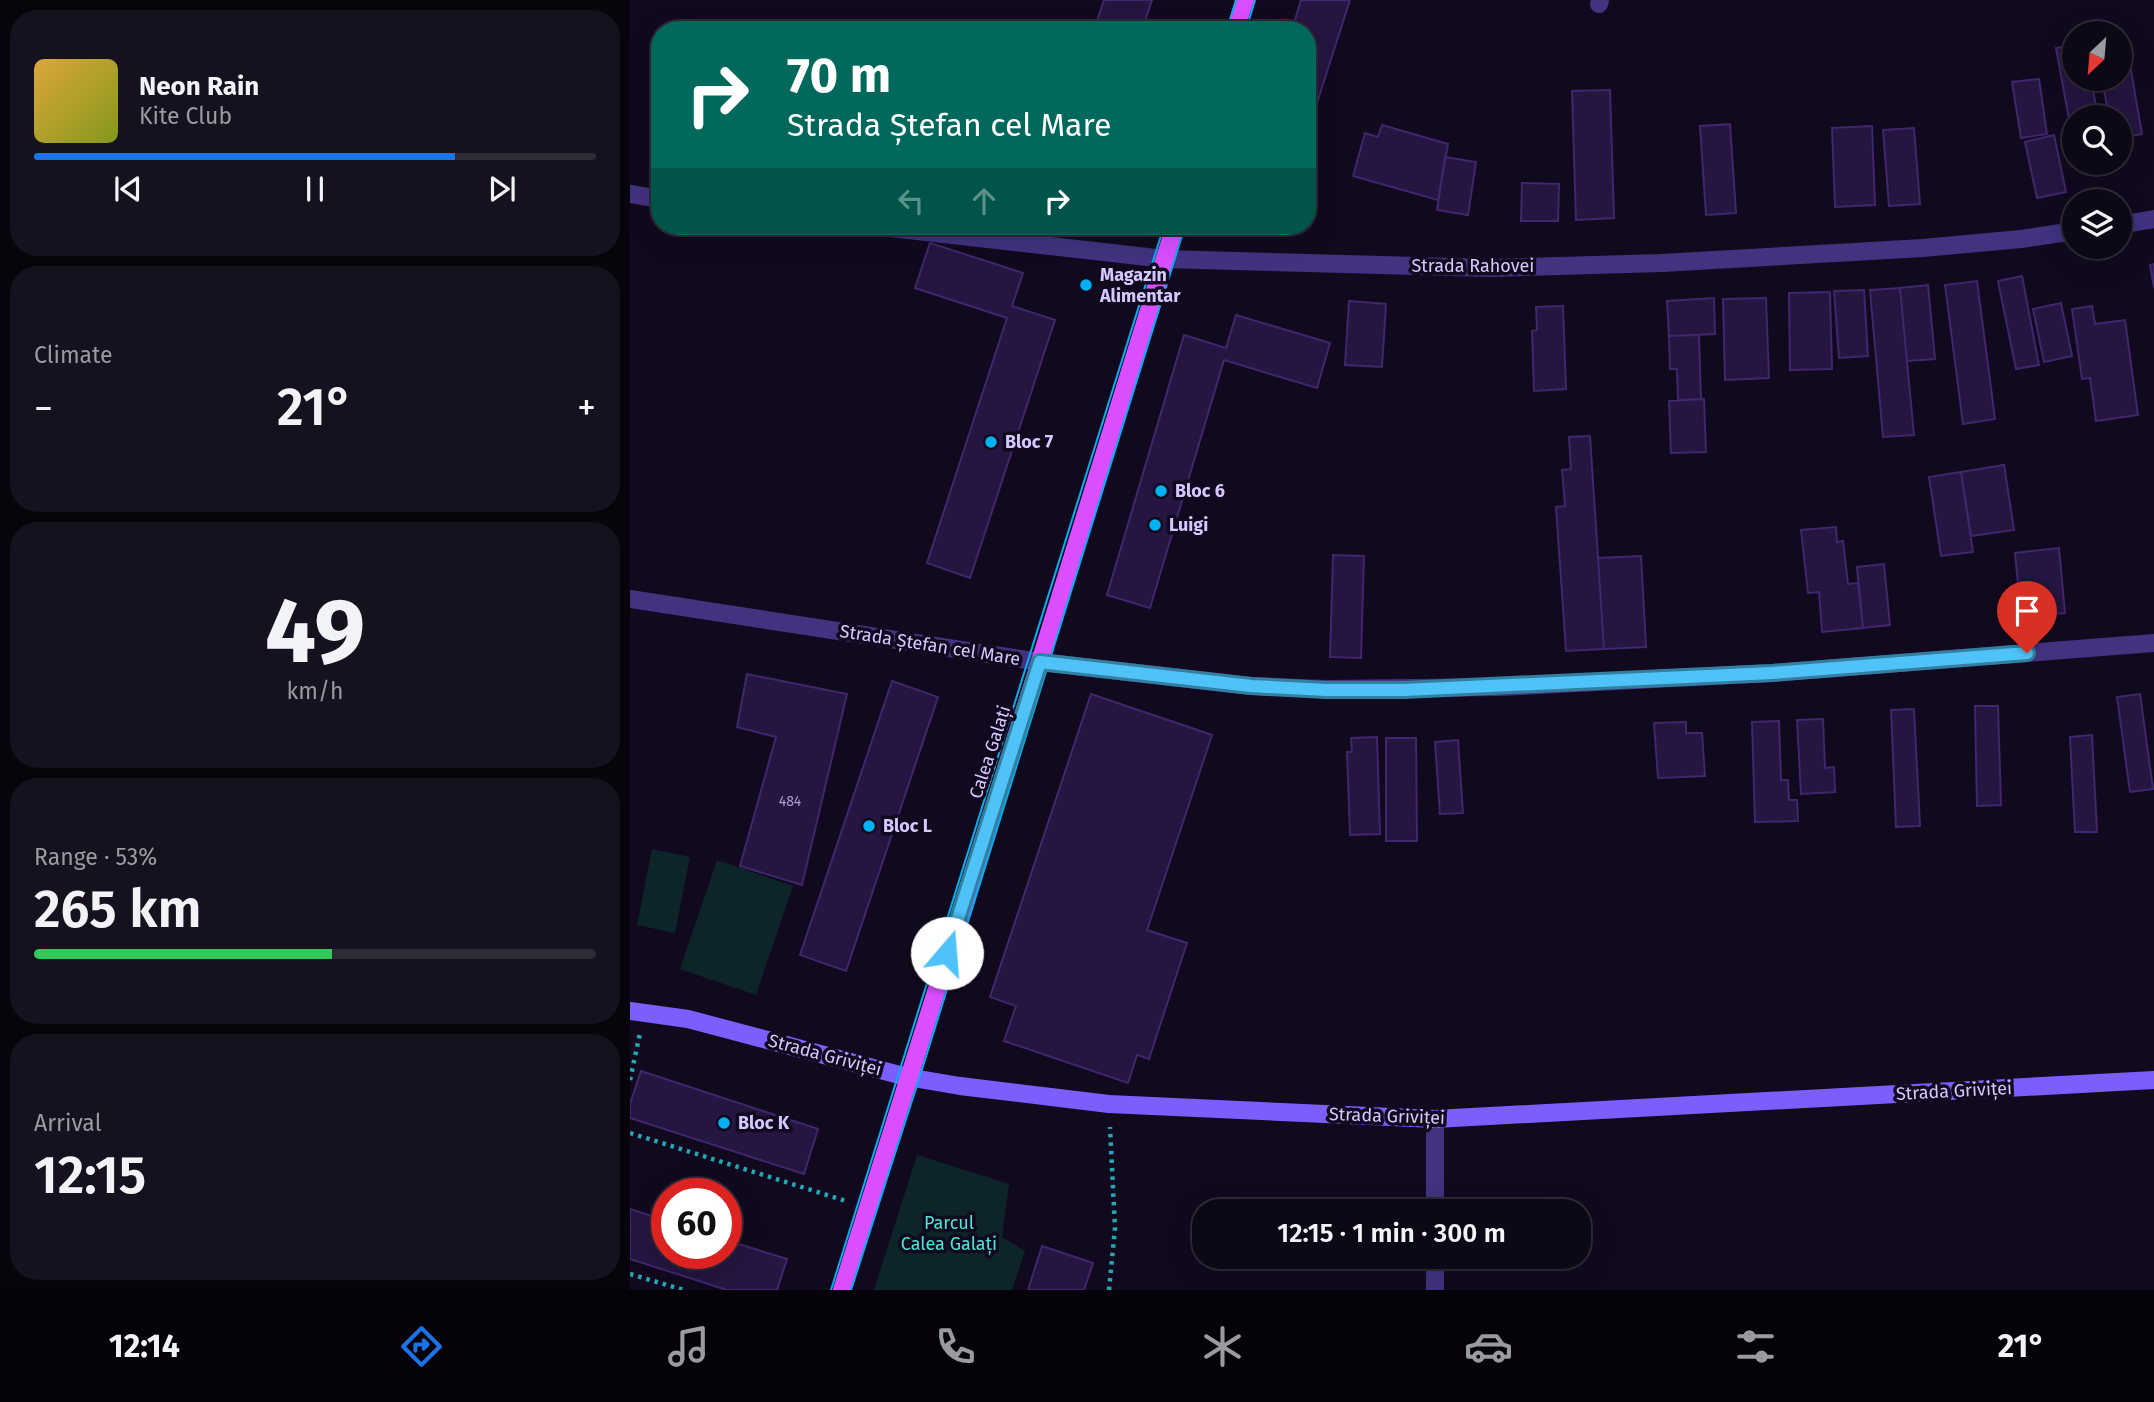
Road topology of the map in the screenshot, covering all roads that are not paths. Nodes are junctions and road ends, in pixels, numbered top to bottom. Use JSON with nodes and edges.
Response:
{"nodes":[{"id":1,"x":1245,"y":0,"type":"edge"},
{"id":2,"x":1238,"y":21,"type":"edge"},
{"id":3,"x":630,"y":194,"type":"edge"},
{"id":4,"x":651,"y":198,"type":"edge"},
{"id":5,"x":2154,"y":219,"type":"edge"},
{"id":6,"x":2132,"y":223,"type":"edge"},
{"id":7,"x":2062,"y":233,"type":"edge"},
{"id":8,"x":952,"y":235,"type":"edge"},
{"id":9,"x":1172,"y":235,"type":"edge"},
{"id":10,"x":1164,"y":259,"type":"junction"},
{"id":11,"x":630,"y":599,"type":"edge"},
{"id":12,"x":2154,"y":643,"type":"edge"},
{"id":13,"x":1040,"y":662,"type":"junction"},
{"id":14,"x":638,"y":1012,"type":"edge"},
{"id":15,"x":907,"y":1077,"type":"junction"},
{"id":16,"x":2154,"y":1080,"type":"edge"},
{"id":17,"x":1435,"y":1119,"type":"junction"},
{"id":18,"x":1435,"y":1199,"type":"edge"},
{"id":19,"x":1435,"y":1269,"type":"edge"},
{"id":20,"x":842,"y":1290,"type":"edge"},
{"id":21,"x":1435,"y":1290,"type":"edge"}],
"edges":[{"from":1,"to":2,"type":"main road"},
{"from":3,"to":4,"type":"street"},
{"from":5,"to":6,"type":"street"},
{"from":7,"to":10,"type":"street","name":"Strada Rahovei"},
{"from":8,"to":10,"type":"street","name":"Strada Rahovei"},
{"from":9,"to":10,"type":"main road","name":"Calea Galați"},
{"from":10,"to":13,"type":"main road","name":"Calea Galați"},
{"from":11,"to":13,"type":"street","name":"Strada Ștefan cel Mare"},
{"from":12,"to":13,"type":"street","name":"Strada Ștefan cel Mare"},
{"from":13,"to":15,"type":"main road","name":"Calea Galați"},
{"from":14,"to":15,"type":"main road","name":"Strada Griviței"},
{"from":15,"to":17,"type":"main road","name":"Strada Griviței"},
{"from":15,"to":20,"type":"main road","name":"Calea Galați"},
{"from":16,"to":17,"type":"main road","name":"Strada Griviței"},
{"from":17,"to":18,"type":"street"},
{"from":19,"to":21,"type":"street"}]}
